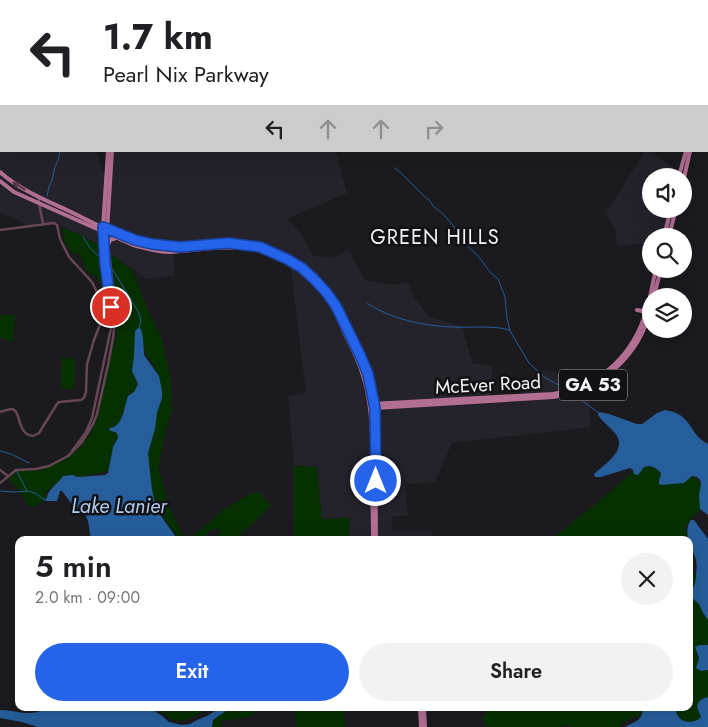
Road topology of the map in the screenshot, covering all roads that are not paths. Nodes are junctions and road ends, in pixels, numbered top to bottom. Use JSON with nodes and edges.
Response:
{"nodes":[{"id":1,"x":108,"y":152,"type":"edge"},
{"id":2,"x":112,"y":152,"type":"edge"},
{"id":3,"x":686,"y":152,"type":"edge"},
{"id":4,"x":690,"y":152,"type":"edge"},
{"id":5,"x":681,"y":168,"type":"edge"},
{"id":6,"x":686,"y":168,"type":"edge"},
{"id":7,"x":0,"y":172,"type":"edge"},
{"id":8,"x":0,"y":181,"type":"edge"},
{"id":9,"x":39,"y":197,"type":"junction"},
{"id":10,"x":38,"y":202,"type":"junction"},
{"id":11,"x":104,"y":211,"type":"junction"},
{"id":12,"x":41,"y":216,"type":"junction"},
{"id":13,"x":108,"y":219,"type":"junction"},
{"id":14,"x":93,"y":222,"type":"junction"},
{"id":15,"x":43,"y":224,"type":"junction"},
{"id":16,"x":38,"y":225,"type":"junction"},
{"id":17,"x":0,"y":230,"type":"edge"},
{"id":18,"x":105,"y":230,"type":"junction"},
{"id":19,"x":116,"y":235,"type":"junction"},
{"id":20,"x":108,"y":245,"type":"junction"},
{"id":21,"x":637,"y":310,"type":"dead end"},
{"id":22,"x":642,"y":311,"type":"edge"},
{"id":23,"x":642,"y":321,"type":"edge"},
{"id":24,"x":642,"y":333,"type":"edge"},
{"id":25,"x":447,"y":400,"type":"junction"},
{"id":26,"x":424,"y":405,"type":"junction"},
{"id":27,"x":372,"y":406,"type":"junction"},
{"id":28,"x":0,"y":412,"type":"edge"},
{"id":29,"x":68,"y":456,"type":"junction"},
{"id":30,"x":0,"y":470,"type":"edge"},
{"id":31,"x":8,"y":476,"type":"junction"},
{"id":32,"x":0,"y":483,"type":"edge"},
{"id":33,"x":375,"y":536,"type":"edge"},
{"id":34,"x":422,"y":711,"type":"edge"},
{"id":35,"x":423,"y":727,"type":"edge"}],
"edges":[{"from":1,"to":11,"type":"main road"},
{"from":2,"to":13,"type":"main road"},
{"from":3,"to":5,"type":"main road"},
{"from":4,"to":6,"type":"main road"},
{"from":9,"to":7,"type":"main road","one_way":true},
{"from":8,"to":10,"type":"main road"},
{"from":9,"to":10,"type":"street"},
{"from":9,"to":14,"type":"main road"},
{"from":10,"to":12,"type":"street"},
{"from":10,"to":18,"type":"main road"},
{"from":11,"to":14,"type":"main road"},
{"from":11,"to":18,"type":"main road"},
{"from":12,"to":15,"type":"street"},
{"from":12,"to":16,"type":"street"},
{"from":13,"to":18,"type":"main road"},
{"from":13,"to":19,"type":"main road"},
{"from":14,"to":18,"type":"main road"},
{"from":15,"to":16,"type":"street"},
{"from":15,"to":28,"type":"street"},
{"from":16,"to":17,"type":"street"},
{"from":18,"to":19,"type":"main road"},
{"from":18,"to":20,"type":"street"},
{"from":18,"to":29,"type":"street"},
{"from":19,"to":20,"type":"main road"},
{"from":19,"to":27,"type":"main road"},
{"from":20,"to":29,"type":"street"},
{"from":21,"to":22,"type":"main road"},
{"from":23,"to":25,"type":"main road","name":"McEver Road","number":"GA 53"},
{"from":24,"to":26,"type":"main road","name":"McEver Road","number":"GA 53"},
{"from":25,"to":26,"type":"main road"},
{"from":25,"to":27,"type":"main road","name":"McEver Road","number":"GA 53"},
{"from":26,"to":27,"type":"main road","name":"McEver Road","number":"GA 53"},
{"from":27,"to":33,"type":"main road"},
{"from":29,"to":31,"type":"street"},
{"from":30,"to":31,"type":"street"},
{"from":31,"to":32,"type":"street"},
{"from":34,"to":35,"type":"main road"}]}
